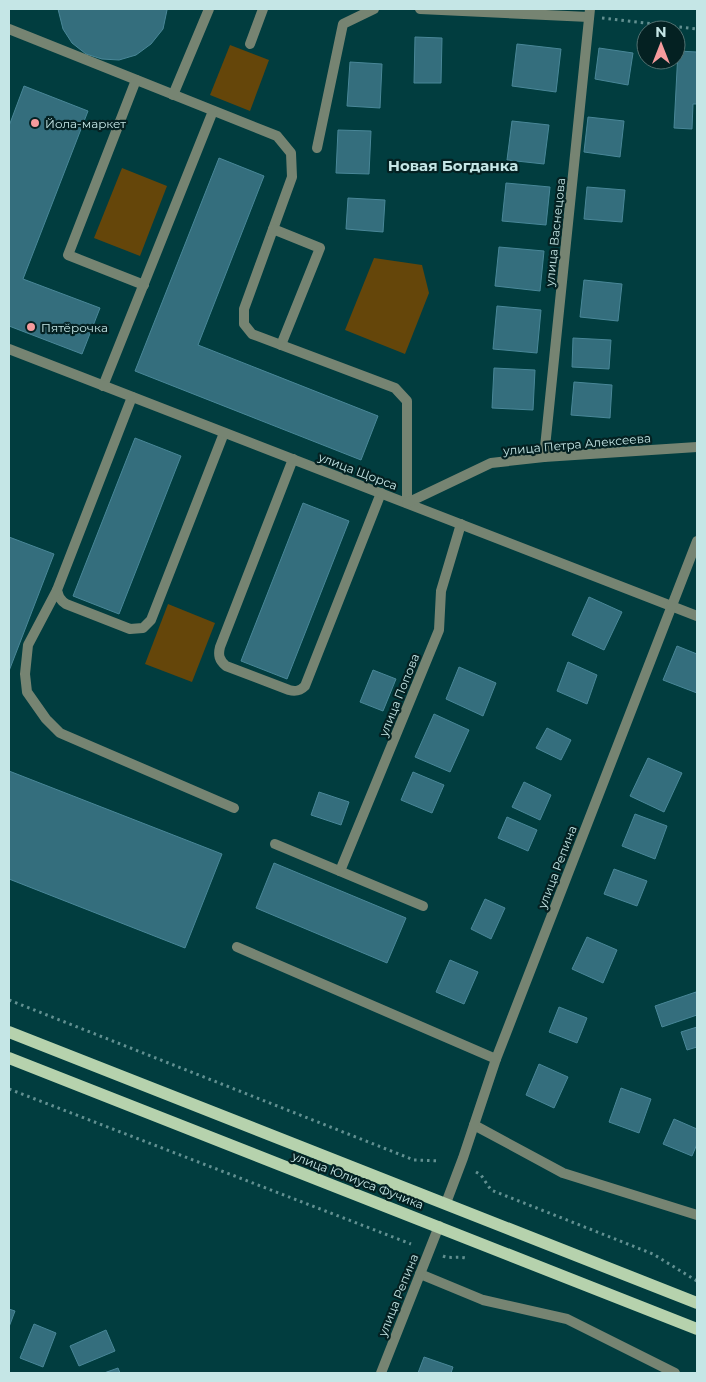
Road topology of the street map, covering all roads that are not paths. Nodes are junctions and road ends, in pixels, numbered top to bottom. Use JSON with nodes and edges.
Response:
{"nodes":[{"id":1,"x":209,"y":9,"type":"edge"},
{"id":2,"x":263,"y":9,"type":"edge"},
{"id":3,"x":374,"y":9,"type":"edge"},
{"id":4,"x":420,"y":9,"type":"edge"},
{"id":5,"x":590,"y":13,"type":"edge"},
{"id":6,"x":9,"y":29,"type":"edge"},
{"id":7,"x":250,"y":44,"type":"dead end"},
{"id":8,"x":136,"y":80,"type":"junction"},
{"id":9,"x":173,"y":95,"type":"junction"},
{"id":10,"x":213,"y":111,"type":"junction"},
{"id":11,"x":317,"y":148,"type":"dead end"},
{"id":12,"x":273,"y":229,"type":"junction"},
{"id":13,"x":144,"y":285,"type":"junction"},
{"id":14,"x":281,"y":345,"type":"junction"},
{"id":15,"x":9,"y":349,"type":"edge"},
{"id":16,"x":103,"y":386,"type":"junction"},
{"id":17,"x":132,"y":397,"type":"junction"},
{"id":18,"x":224,"y":433,"type":"junction"},
{"id":19,"x":697,"y":447,"type":"edge"},
{"id":20,"x":544,"y":457,"type":"junction"},
{"id":21,"x":293,"y":459,"type":"junction"},
{"id":22,"x":381,"y":493,"type":"junction"},
{"id":23,"x":407,"y":503,"type":"junction"},
{"id":24,"x":461,"y":524,"type":"junction"},
{"id":25,"x":697,"y":541,"type":"edge"},
{"id":26,"x":58,"y":590,"type":"junction"},
{"id":27,"x":672,"y":606,"type":"junction"},
{"id":28,"x":697,"y":616,"type":"edge"},
{"id":29,"x":234,"y":808,"type":"dead end"},
{"id":30,"x":275,"y":844,"type":"dead end"},
{"id":31,"x":340,"y":871,"type":"junction"},
{"id":32,"x":422,"y":906,"type":"dead end"},
{"id":33,"x":238,"y":947,"type":"dead end"},
{"id":34,"x":9,"y":1032,"type":"edge"},
{"id":35,"x":9,"y":1058,"type":"edge"},
{"id":36,"x":496,"y":1059,"type":"junction"},
{"id":37,"x":474,"y":1125,"type":"junction"},
{"id":38,"x":446,"y":1204,"type":"junction"},
{"id":39,"x":697,"y":1215,"type":"edge"},
{"id":40,"x":439,"y":1226,"type":"junction"},
{"id":41,"x":420,"y":1274,"type":"junction"},
{"id":42,"x":697,"y":1304,"type":"edge"},
{"id":43,"x":697,"y":1329,"type":"edge"},
{"id":44,"x":380,"y":1373,"type":"edge"},
{"id":45,"x":675,"y":1373,"type":"edge"}],
"edges":[{"from":1,"to":9,"type":"street"},
{"from":2,"to":7,"type":"street"},
{"from":3,"to":11,"type":"street"},
{"from":4,"to":5,"type":"street"},
{"from":5,"to":20,"type":"street","name":"улица Васнецова"},
{"from":6,"to":8,"type":"street"},
{"from":8,"to":9,"type":"street"},
{"from":8,"to":13,"type":"street"},
{"from":9,"to":10,"type":"street"},
{"from":10,"to":12,"type":"street"},
{"from":10,"to":13,"type":"street"},
{"from":12,"to":14,"type":"street"},
{"from":12,"to":14,"type":"street"},
{"from":13,"to":16,"type":"street"},
{"from":14,"to":23,"type":"street"},
{"from":15,"to":16,"type":"street","name":"улица Щорса"},
{"from":16,"to":17,"type":"street","name":"улица Щорса"},
{"from":17,"to":18,"type":"street","name":"улица Щорса"},
{"from":17,"to":26,"type":"street"},
{"from":18,"to":21,"type":"street","name":"улица Щорса"},
{"from":18,"to":26,"type":"street"},
{"from":19,"to":20,"type":"street","name":"улица Петра Алексеева"},
{"from":20,"to":23,"type":"street","name":"улица Петра Алексеева"},
{"from":21,"to":22,"type":"street","name":"улица Щорса"},
{"from":21,"to":22,"type":"street"},
{"from":22,"to":23,"type":"street","name":"улица Щорса"},
{"from":23,"to":24,"type":"street","name":"улица Щорса"},
{"from":24,"to":27,"type":"street","name":"улица Щорса"},
{"from":24,"to":31,"type":"street","name":"улица Попова"},
{"from":25,"to":27,"type":"street","name":"улица Репина"},
{"from":26,"to":29,"type":"street"},
{"from":27,"to":28,"type":"street","name":"улица Щорса"},
{"from":27,"to":36,"type":"street","name":"улица Репина"},
{"from":30,"to":31,"type":"street"},
{"from":31,"to":32,"type":"street"},
{"from":33,"to":36,"type":"street"},
{"from":34,"to":38,"type":"main road","name":"улица Юлиуса Фучика"},
{"from":35,"to":40,"type":"main road","name":"улица Юлиуса Фучика"},
{"from":36,"to":37,"type":"street","name":"улица Репина"},
{"from":37,"to":38,"type":"street","name":"улица Репина"},
{"from":37,"to":39,"type":"street"},
{"from":38,"to":42,"type":"main road","name":"улица Юлиуса Фучика"},
{"from":40,"to":41,"type":"street","name":"улица Репина"},
{"from":40,"to":43,"type":"main road","name":"улица Юлиуса Фучика"},
{"from":41,"to":44,"type":"street","name":"улица Репина"},
{"from":41,"to":45,"type":"street"}]}
